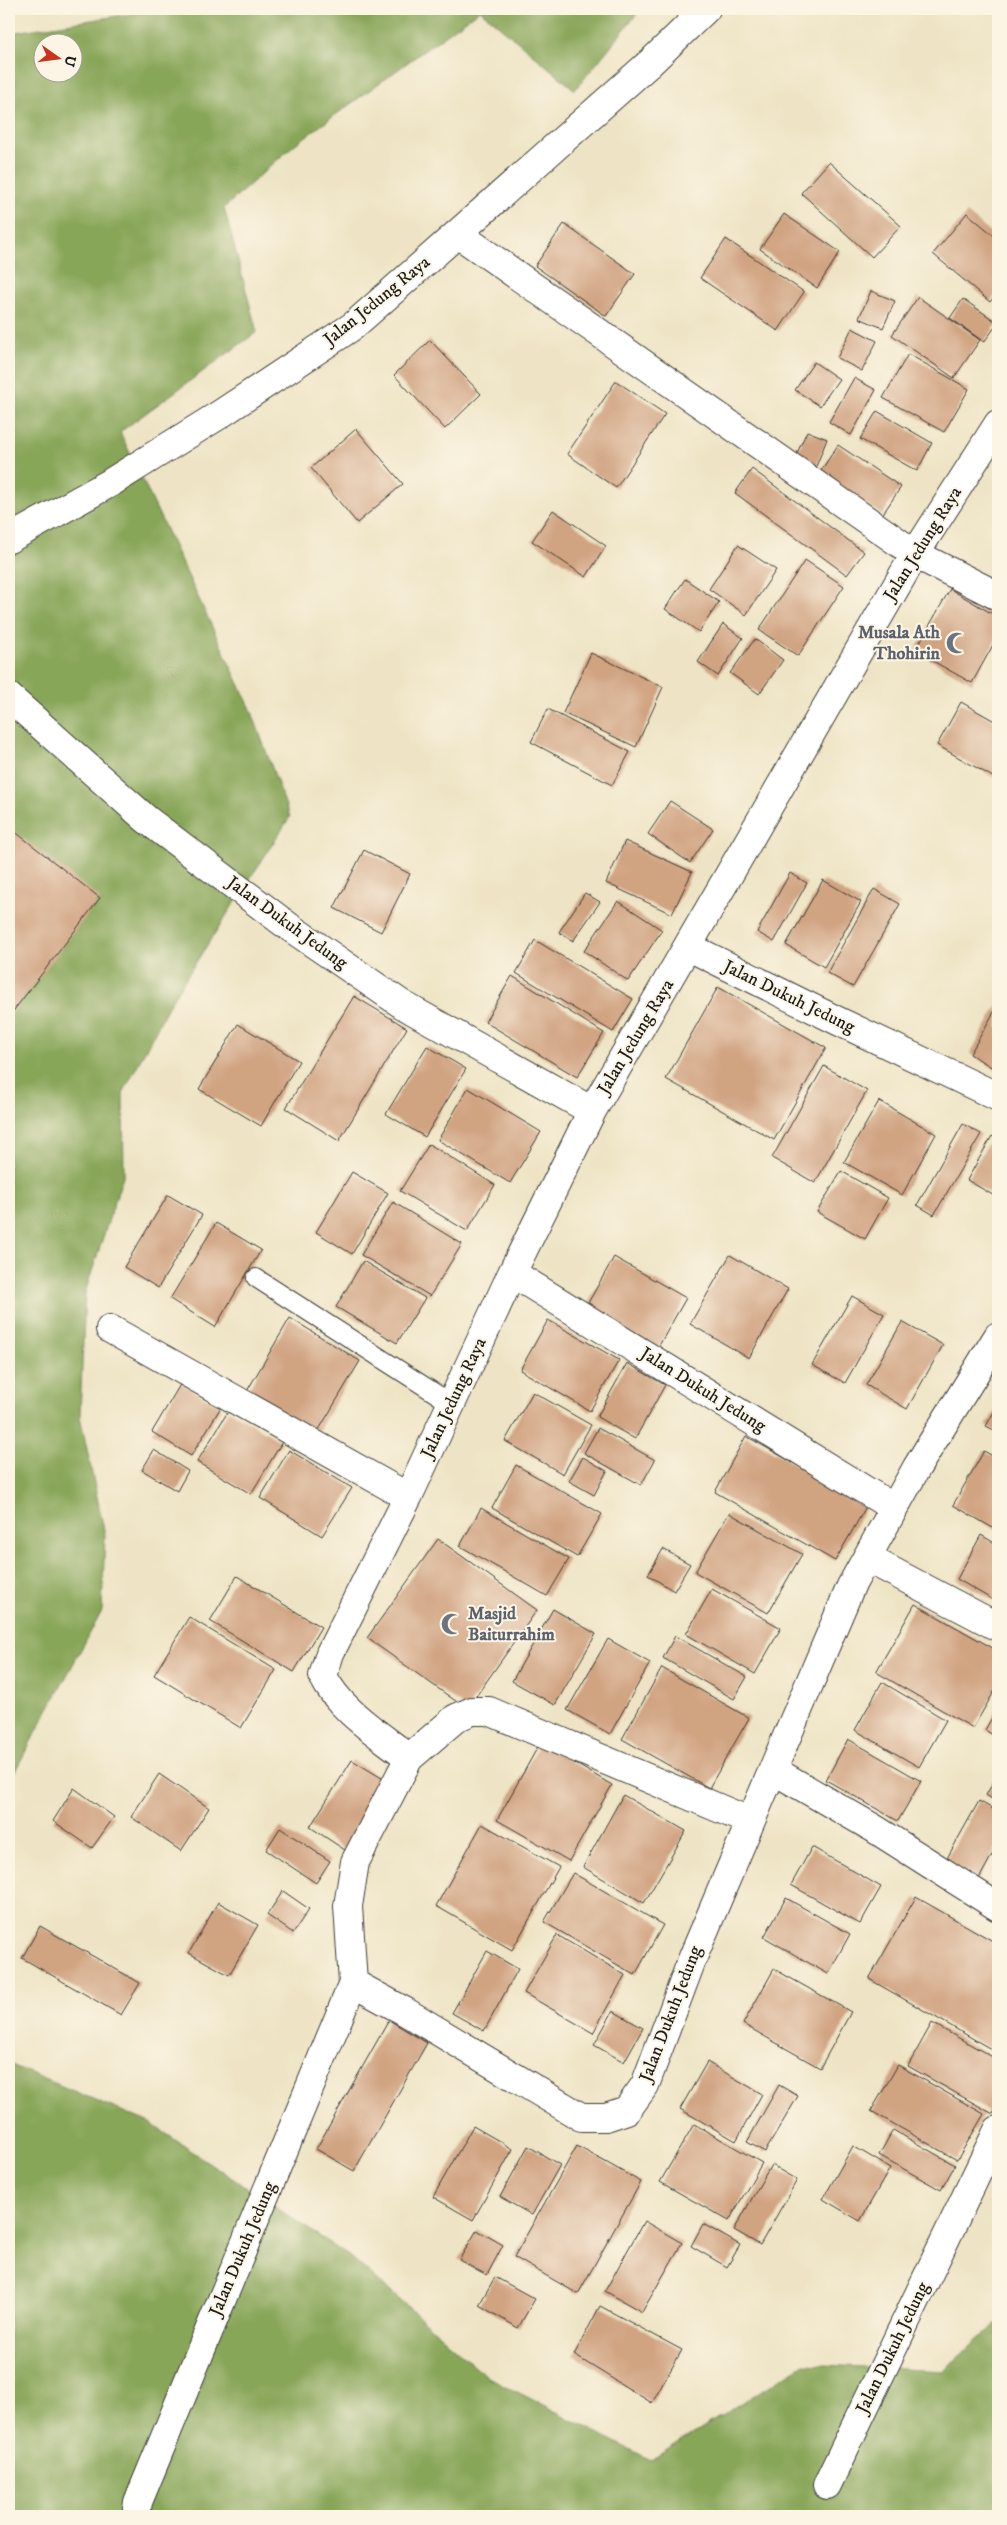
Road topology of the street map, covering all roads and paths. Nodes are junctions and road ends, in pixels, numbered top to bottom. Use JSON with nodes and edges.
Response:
{"nodes":[{"id":1,"x":706,"y":9,"type":"edge"},
{"id":2,"x":458,"y":234,"type":"junction"},
{"id":3,"x":998,"y":424,"type":"edge"},
{"id":4,"x":9,"y":539,"type":"edge"},
{"id":5,"x":915,"y":554,"type":"junction"},
{"id":6,"x":998,"y":596,"type":"edge"},
{"id":7,"x":9,"y":697,"type":"edge"},
{"id":8,"x":689,"y":947,"type":"junction"},
{"id":9,"x":998,"y":1097,"type":"edge"},
{"id":10,"x":592,"y":1111,"type":"junction"},
{"id":11,"x":512,"y":1272,"type":"junction"},
{"id":12,"x":256,"y":1278,"type":"dead end"},
{"id":13,"x":110,"y":1329,"type":"dead end"},
{"id":14,"x":998,"y":1336,"type":"edge"},
{"id":15,"x":452,"y":1404,"type":"junction"},
{"id":16,"x":408,"y":1497,"type":"junction"},
{"id":17,"x":894,"y":1508,"type":"junction"},
{"id":18,"x":867,"y":1558,"type":"junction"},
{"id":19,"x":998,"y":1627,"type":"edge"},
{"id":20,"x":409,"y":1758,"type":"junction"},
{"id":21,"x":773,"y":1770,"type":"junction"},
{"id":22,"x":749,"y":1821,"type":"junction"},
{"id":23,"x":998,"y":1907,"type":"edge"},
{"id":24,"x":353,"y":1983,"type":"junction"},
{"id":25,"x":998,"y":2130,"type":"edge"},
{"id":26,"x":828,"y":2485,"type":"dead end"},
{"id":27,"x":136,"y":2516,"type":"edge"}],
"edges":[{"from":1,"to":2,"type":"street","name":"Jalan Jedung Raya"},
{"from":2,"to":4,"type":"street","name":"Jalan Jedung Raya"},
{"from":2,"to":5,"type":"street"},
{"from":3,"to":5,"type":"street","name":"Jalan Jedung Raya"},
{"from":5,"to":6,"type":"street"},
{"from":5,"to":8,"type":"street","name":"Jalan Jedung Raya"},
{"from":7,"to":10,"type":"street","name":"Jalan Dukuh Jedung"},
{"from":8,"to":9,"type":"street","name":"Jalan Dukuh Jedung"},
{"from":8,"to":10,"type":"street","name":"Jalan Jedung Raya"},
{"from":10,"to":11,"type":"street","name":"Jalan Jedung Raya"},
{"from":11,"to":15,"type":"street","name":"Jalan Jedung Raya"},
{"from":11,"to":17,"type":"street","name":"Jalan Dukuh Jedung"},
{"from":12,"to":15,"type":"lane"},
{"from":13,"to":16,"type":"street"},
{"from":14,"to":17,"type":"street","name":"Jalan Dukuh Jedung"},
{"from":15,"to":16,"type":"street","name":"Jalan Jedung Raya"},
{"from":16,"to":20,"type":"street","name":"Jalan Jedung Raya"},
{"from":17,"to":18,"type":"street","name":"Jalan Dukuh Jedung"},
{"from":18,"to":19,"type":"street"},
{"from":18,"to":21,"type":"street","name":"Jalan Dukuh Jedung"},
{"from":20,"to":22,"type":"street","name":"Jalan Dukuh Jedung"},
{"from":20,"to":24,"type":"street","name":"Jalan Dukuh Jedung"},
{"from":21,"to":22,"type":"street","name":"Jalan Dukuh Jedung"},
{"from":21,"to":23,"type":"street"},
{"from":22,"to":24,"type":"street","name":"Jalan Dukuh Jedung"},
{"from":24,"to":27,"type":"street","name":"Jalan Dukuh Jedung"},
{"from":25,"to":26,"type":"street","name":"Jalan Dukuh Jedung"}]}
